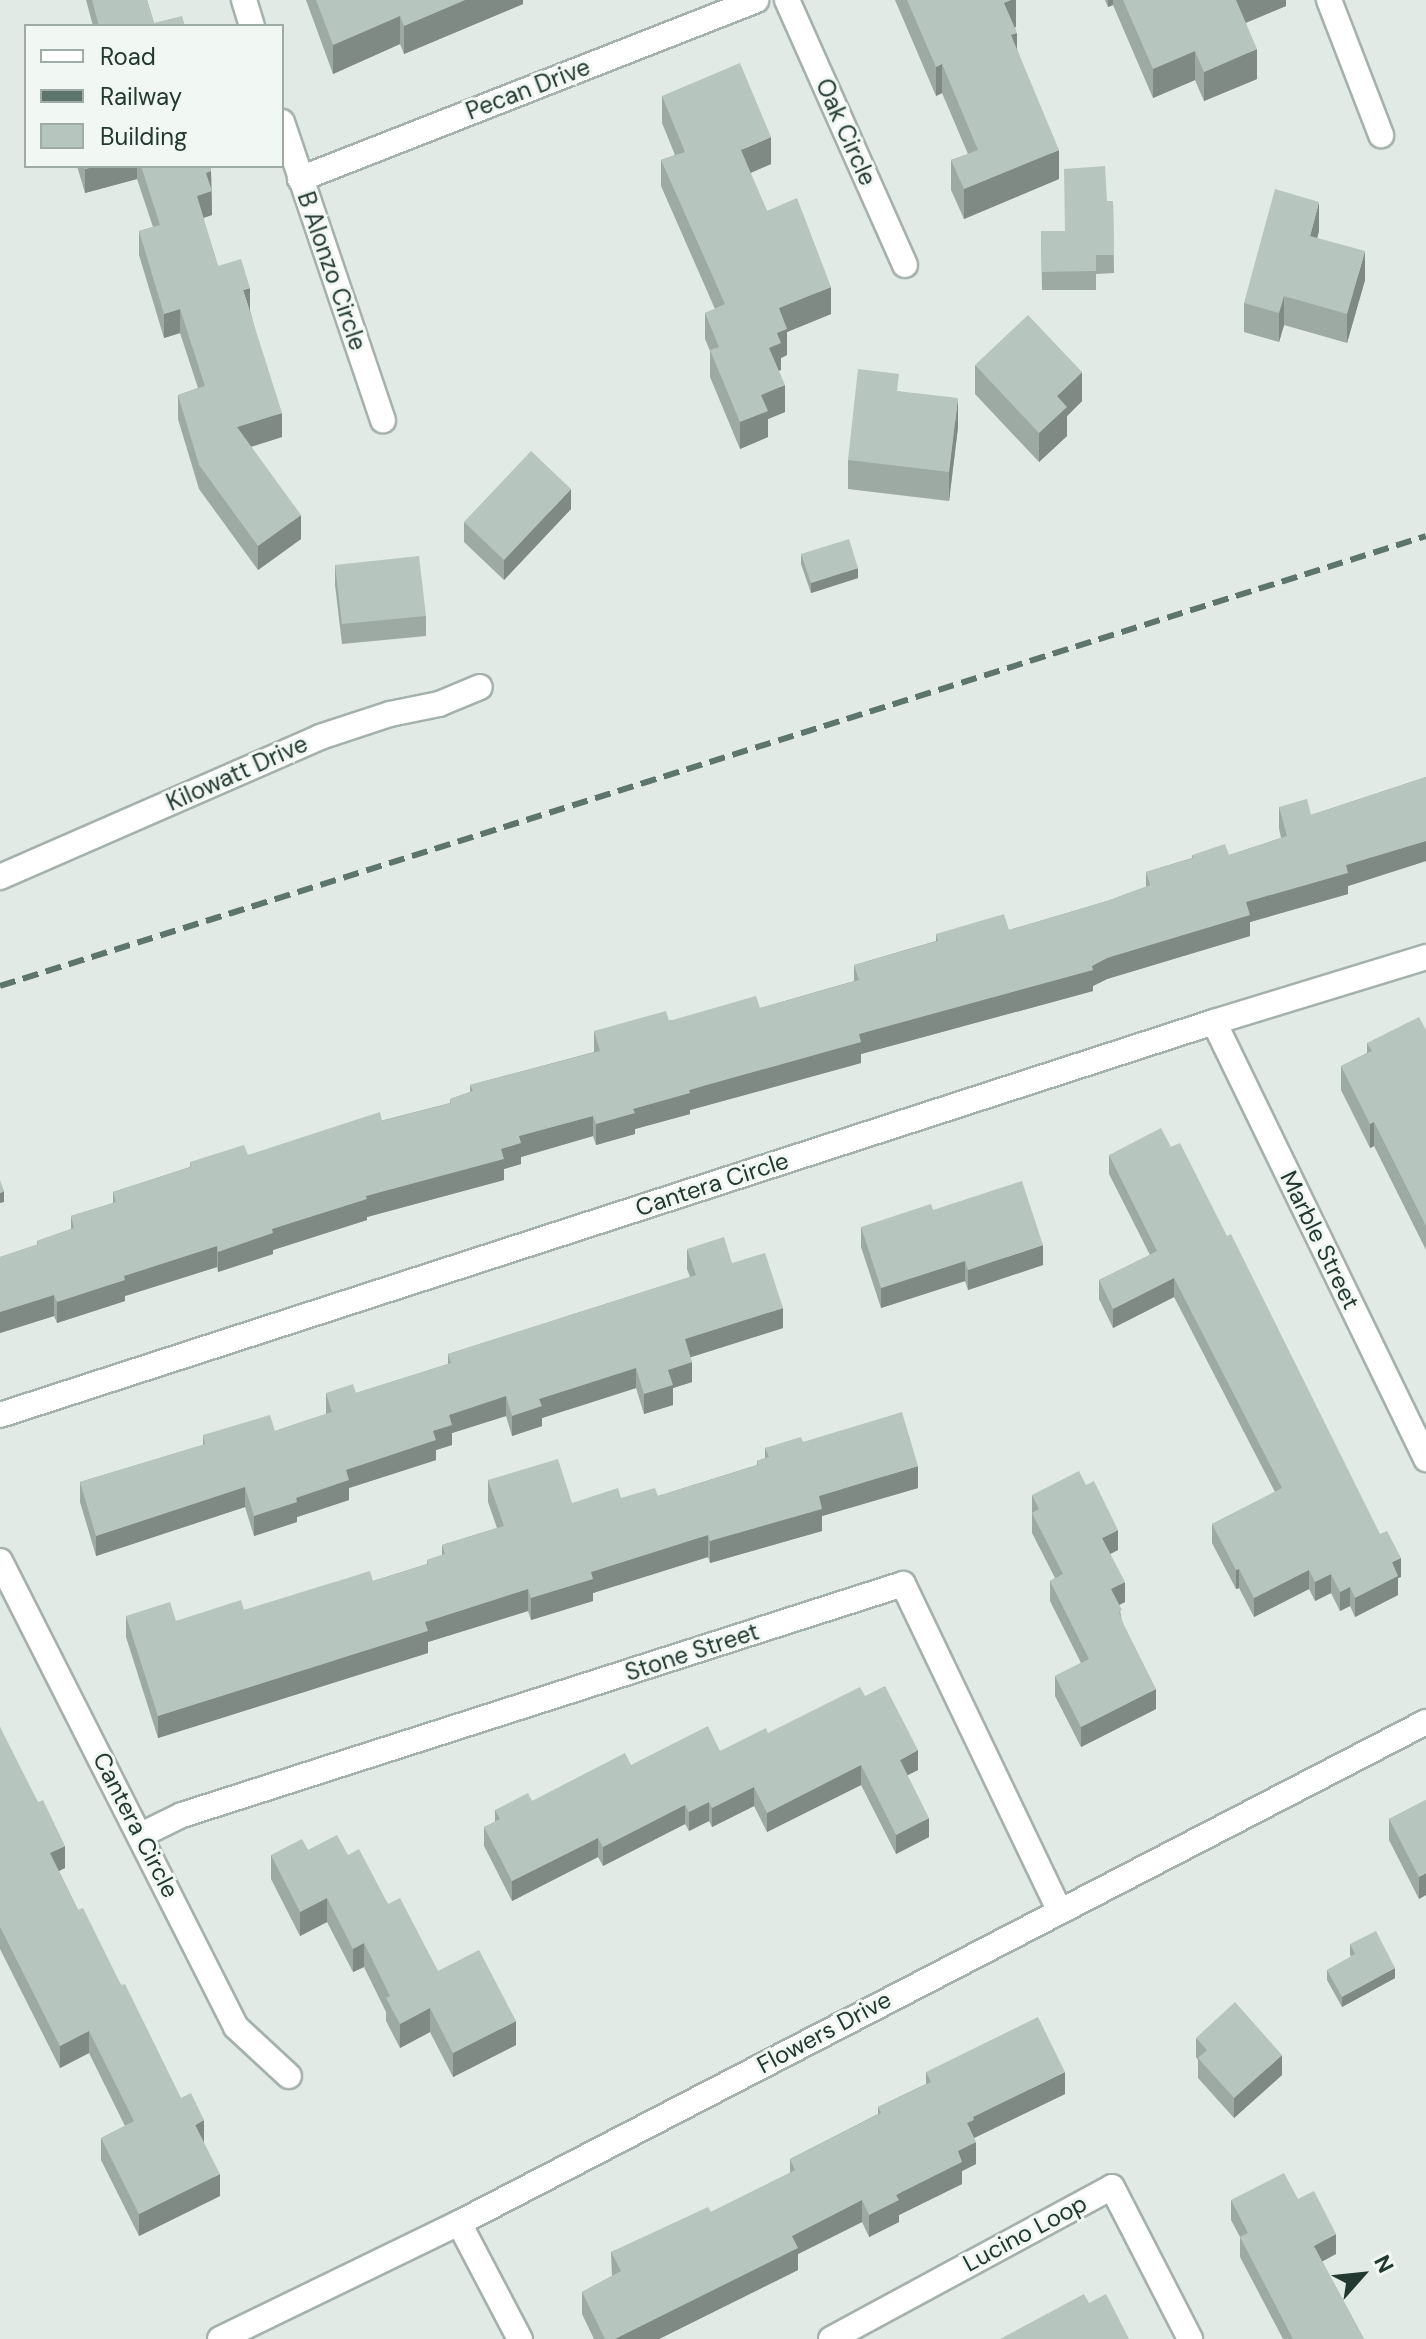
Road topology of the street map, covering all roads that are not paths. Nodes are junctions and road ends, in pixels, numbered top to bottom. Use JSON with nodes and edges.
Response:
{"nodes":[{"id":1,"x":244,"y":0,"type":"edge"},
{"id":2,"x":756,"y":0,"type":"edge"},
{"id":3,"x":787,"y":0,"type":"edge"},
{"id":4,"x":1329,"y":0,"type":"edge"},
{"id":5,"x":251,"y":24,"type":"edge"},
{"id":6,"x":284,"y":128,"type":"edge"},
{"id":7,"x":1381,"y":135,"type":"dead end"},
{"id":8,"x":300,"y":179,"type":"junction"},
{"id":9,"x":905,"y":265,"type":"dead end"},
{"id":10,"x":383,"y":420,"type":"dead end"},
{"id":11,"x":480,"y":687,"type":"dead end"},
{"id":12,"x":0,"y":877,"type":"edge"},
{"id":13,"x":1426,"y":957,"type":"edge"},
{"id":14,"x":1214,"y":1022,"type":"junction"},
{"id":15,"x":0,"y":1415,"type":"edge"},
{"id":16,"x":1426,"y":1459,"type":"edge"},
{"id":17,"x":0,"y":1561,"type":"edge"},
{"id":18,"x":1426,"y":1722,"type":"edge"},
{"id":19,"x":141,"y":1835,"type":"junction"},
{"id":20,"x":1059,"y":1909,"type":"junction"},
{"id":21,"x":289,"y":2076,"type":"dead end"},
{"id":22,"x":459,"y":2223,"type":"junction"},
{"id":23,"x":220,"y":2339,"type":"edge"},
{"id":24,"x":520,"y":2339,"type":"edge"},
{"id":25,"x":831,"y":2339,"type":"edge"},
{"id":26,"x":1190,"y":2339,"type":"edge"}],
"edges":[{"from":1,"to":5,"type":"street"},
{"from":2,"to":8,"type":"street","name":"Pecan Drive"},
{"from":3,"to":9,"type":"street","name":"Oak Circle"},
{"from":4,"to":7,"type":"street"},
{"from":6,"to":8,"type":"street","name":"B Alonzo Circle"},
{"from":8,"to":10,"type":"street","name":"B Alonzo Circle"},
{"from":11,"to":12,"type":"street","name":"Kilowatt Drive"},
{"from":13,"to":14,"type":"street","name":"Cantera Circle"},
{"from":14,"to":15,"type":"street","name":"Cantera Circle"},
{"from":14,"to":16,"type":"street","name":"Marble Street"},
{"from":17,"to":19,"type":"street","name":"Cantera Circle"},
{"from":18,"to":20,"type":"street","name":"Flowers Drive"},
{"from":19,"to":20,"type":"street","name":"Stone Street"},
{"from":19,"to":21,"type":"street","name":"Cantera Circle"},
{"from":20,"to":22,"type":"street","name":"Flowers Drive"},
{"from":22,"to":23,"type":"street","name":"Flowers Drive"},
{"from":22,"to":24,"type":"street"},
{"from":25,"to":26,"type":"street","name":"Lucino Loop"}]}
